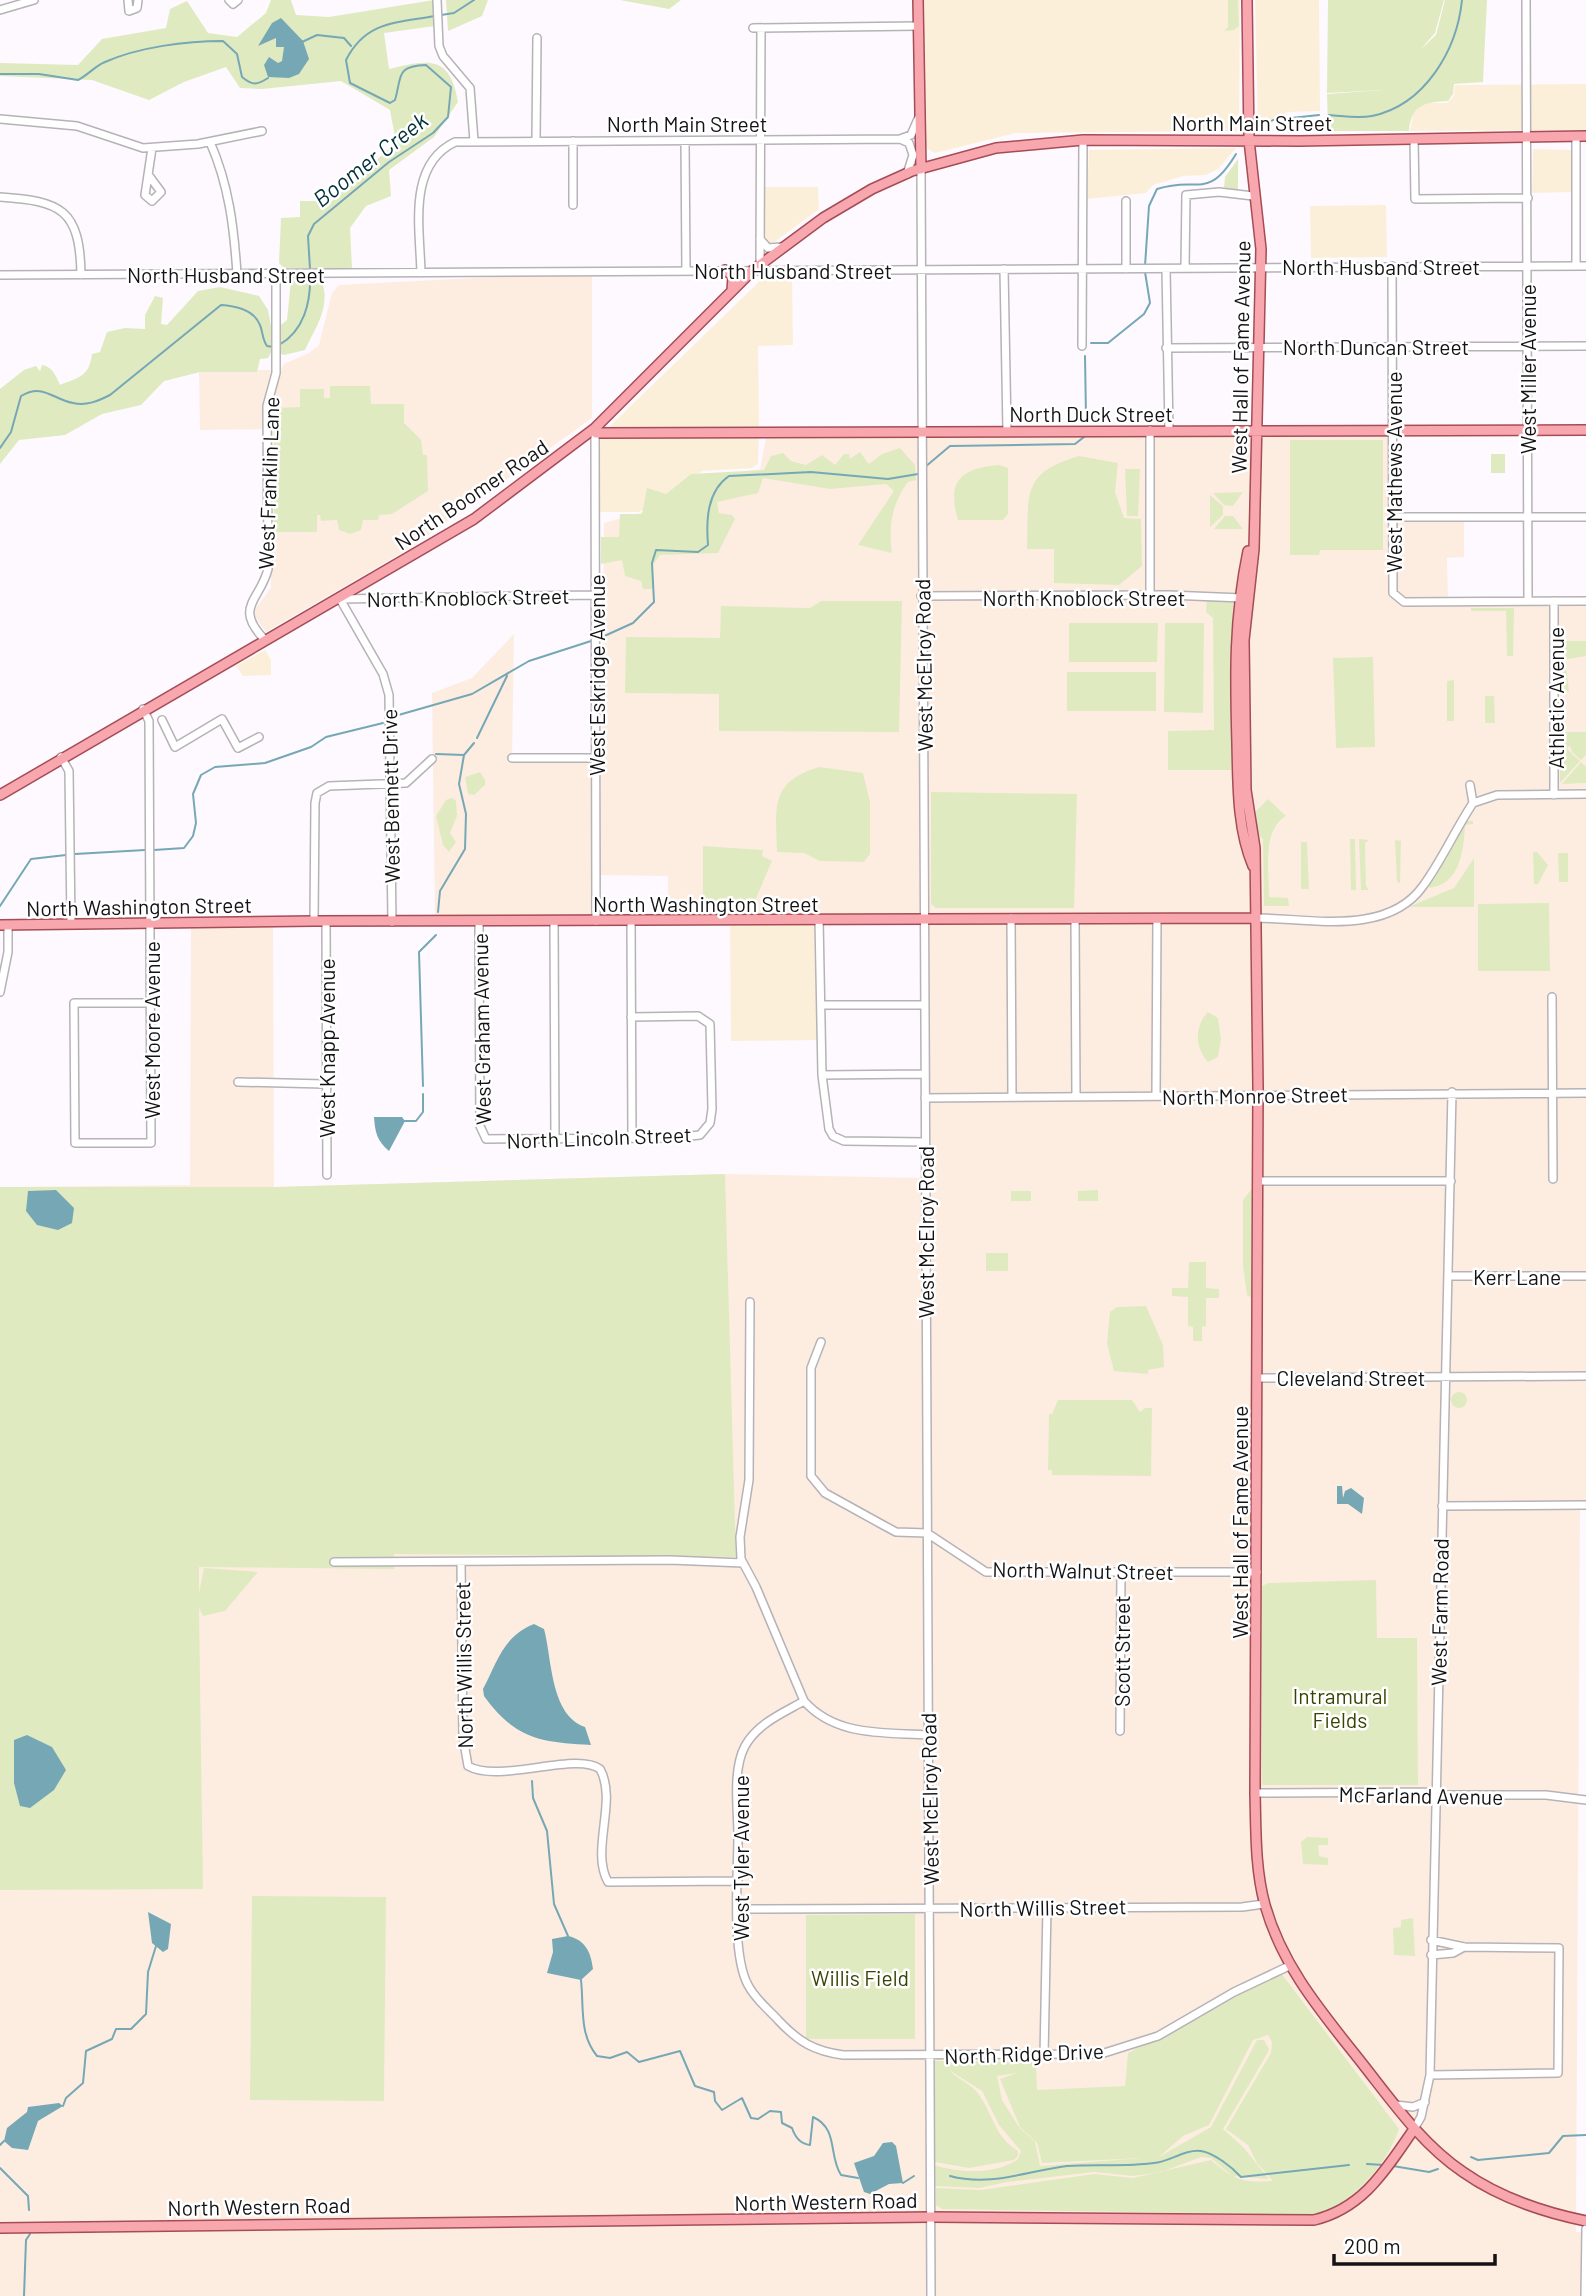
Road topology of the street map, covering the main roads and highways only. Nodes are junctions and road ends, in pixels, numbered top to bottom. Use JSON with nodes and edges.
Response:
{"nodes":[{"id":1,"x":918,"y":0,"type":"edge"},
{"id":2,"x":1247,"y":0,"type":"edge"},
{"id":3,"x":919,"y":88,"type":"junction"},
{"id":4,"x":1581,"y":136,"type":"edge"},
{"id":5,"x":1249,"y":140,"type":"junction"},
{"id":6,"x":921,"y":169,"type":"junction"},
{"id":7,"x":725,"y":270,"type":"road end"},
{"id":8,"x":732,"y":291,"type":"junction"},
{"id":9,"x":1255,"y":429,"type":"junction"},
{"id":10,"x":595,"y":430,"type":"junction"},
{"id":11,"x":1586,"y":430,"type":"edge"},
{"id":12,"x":0,"y":795,"type":"edge"},
{"id":13,"x":1256,"y":918,"type":"junction"},
{"id":14,"x":4,"y":925,"type":"edge"},
{"id":15,"x":1414,"y":2129,"type":"junction"},
{"id":16,"x":1586,"y":2221,"type":"edge"},
{"id":17,"x":0,"y":2228,"type":"edge"}],
"edges":[{"from":1,"to":3,"type":"main road"},
{"from":2,"to":5,"type":"main road","name":"West Hall of Fame Avenue"},
{"from":3,"to":6,"type":"main road"},
{"from":3,"to":6,"type":"main road"},
{"from":4,"to":5,"type":"main road","name":"North Main Street"},
{"from":5,"to":6,"type":"main road","name":"North Main Street"},
{"from":5,"to":9,"type":"main road","name":"West Hall of Fame Avenue"},
{"from":6,"to":8,"type":"main road","name":"North Boomer Road"},
{"from":7,"to":8,"type":"main road"},
{"from":8,"to":10,"type":"main road","name":"North Boomer Road"},
{"from":9,"to":10,"type":"main road","name":"North Duck Street"},
{"from":9,"to":11,"type":"main road","name":"North Duck Street"},
{"from":9,"to":13,"type":"main road","name":"West Hall of Fame Avenue"},
{"from":10,"to":12,"type":"main road","name":"North Boomer Road"},
{"from":13,"to":14,"type":"main road","name":"North Washington Street"},
{"from":13,"to":15,"type":"main road","name":"West Hall of Fame Avenue"},
{"from":15,"to":16,"type":"main road"},
{"from":15,"to":17,"type":"main road","name":"North Western Road"}]}
